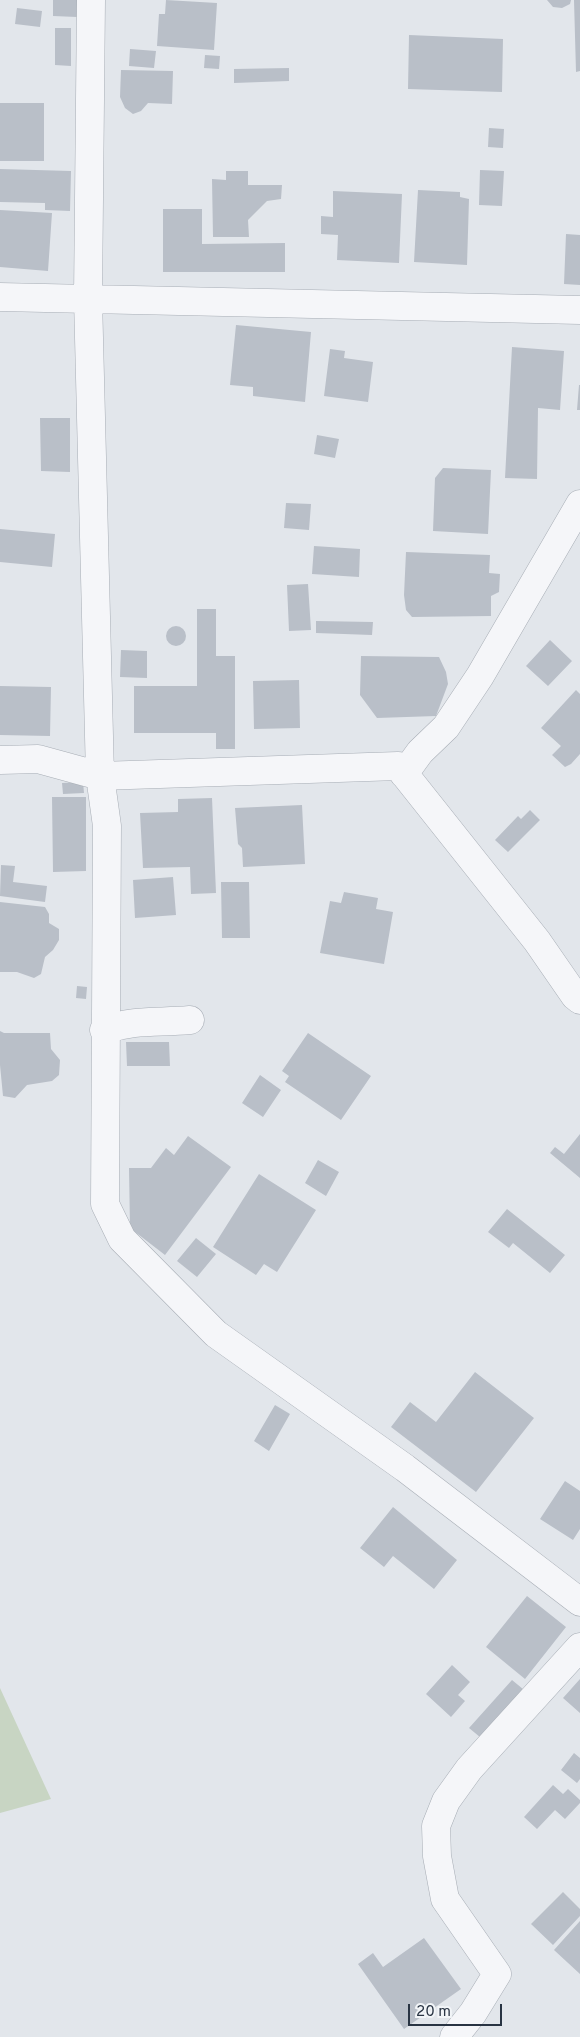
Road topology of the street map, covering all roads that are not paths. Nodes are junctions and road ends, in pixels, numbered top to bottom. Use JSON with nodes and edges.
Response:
{"nodes":[{"id":1,"x":91,"y":0,"type":"edge"},
{"id":2,"x":0,"y":298,"type":"edge"},
{"id":3,"x":88,"y":298,"type":"junction"},
{"id":4,"x":580,"y":310,"type":"edge"},
{"id":5,"x":580,"y":504,"type":"edge"},
{"id":6,"x":0,"y":760,"type":"edge"},
{"id":7,"x":404,"y":774,"type":"junction"},
{"id":8,"x":100,"y":776,"type":"junction"},
{"id":9,"x":580,"y":1000,"type":"edge"},
{"id":10,"x":190,"y":1020,"type":"dead end"},
{"id":11,"x":104,"y":1030,"type":"junction"},
{"id":12,"x":580,"y":1602,"type":"edge"},
{"id":13,"x":580,"y":1648,"type":"edge"},
{"id":14,"x":454,"y":2037,"type":"edge"}],
"edges":[{"from":1,"to":3,"type":"street"},
{"from":2,"to":3,"type":"street"},
{"from":3,"to":4,"type":"street"},
{"from":3,"to":8,"type":"street"},
{"from":5,"to":7,"type":"street"},
{"from":6,"to":8,"type":"street"},
{"from":7,"to":8,"type":"street"},
{"from":7,"to":9,"type":"street"},
{"from":8,"to":11,"type":"street"},
{"from":10,"to":11,"type":"street"},
{"from":11,"to":12,"type":"street"},
{"from":13,"to":14,"type":"street"}]}
